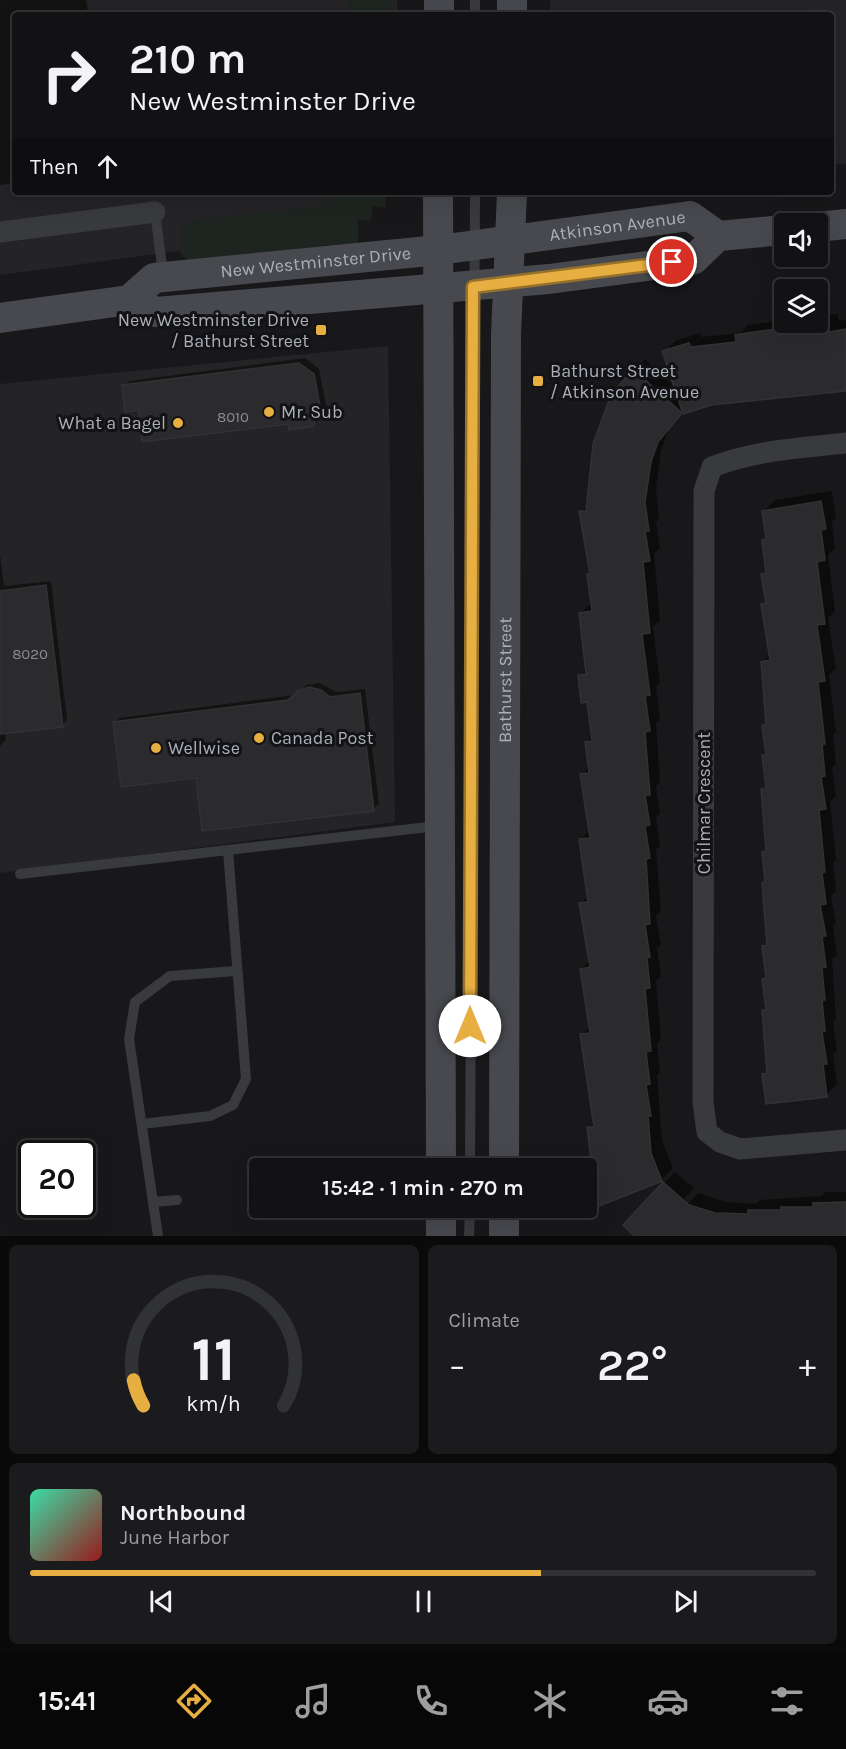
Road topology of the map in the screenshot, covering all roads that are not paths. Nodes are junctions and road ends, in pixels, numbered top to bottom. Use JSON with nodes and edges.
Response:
{"nodes":[{"id":1,"x":438,"y":195,"type":"edge"},
{"id":2,"x":475,"y":195,"type":"edge"},
{"id":3,"x":512,"y":195,"type":"edge"},
{"id":4,"x":155,"y":212,"type":"joint"},
{"id":5,"x":846,"y":224,"type":"edge"},
{"id":6,"x":828,"y":226,"type":"edge"},
{"id":7,"x":774,"y":231,"type":"edge"},
{"id":8,"x":0,"y":232,"type":"edge"},
{"id":9,"x":718,"y":236,"type":"junction"},
{"id":10,"x":509,"y":241,"type":"junction"},
{"id":11,"x":474,"y":244,"type":"junction"},
{"id":12,"x":439,"y":249,"type":"junction"},
{"id":13,"x":164,"y":277,"type":"junction"},
{"id":14,"x":507,"y":283,"type":"junction"},
{"id":15,"x":473,"y":287,"type":"junction"},
{"id":16,"x":439,"y":289,"type":"junction"},
{"id":17,"x":129,"y":300,"type":"junction"},
{"id":18,"x":0,"y":318,"type":"edge"},
{"id":19,"x":846,"y":443,"type":"edge"},
{"id":20,"x":440,"y":826,"type":"junction"},
{"id":21,"x":228,"y":850,"type":"junction"},
{"id":22,"x":20,"y":874,"type":"dead end"},
{"id":23,"x":236,"y":971,"type":"junction"},
{"id":24,"x":142,"y":1124,"type":"junction"},
{"id":25,"x":846,"y":1140,"type":"edge"},
{"id":26,"x":441,"y":1158,"type":"edge"},
{"id":27,"x":470,"y":1158,"type":"edge"},
{"id":28,"x":504,"y":1158,"type":"edge"},
{"id":29,"x":177,"y":1200,"type":"dead end"},
{"id":30,"x":153,"y":1203,"type":"junction"},
{"id":31,"x":441,"y":1218,"type":"edge"},
{"id":32,"x":470,"y":1218,"type":"edge"},
{"id":33,"x":504,"y":1218,"type":"edge"},
{"id":34,"x":158,"y":1236,"type":"edge"},
{"id":35,"x":441,"y":1236,"type":"edge"},
{"id":36,"x":469,"y":1236,"type":"edge"},
{"id":37,"x":504,"y":1236,"type":"edge"}],
"edges":[{"from":1,"to":12,"type":"main road"},
{"from":2,"to":11,"type":"lane"},
{"from":3,"to":10,"type":"main road","name":"Bathurst Street"},
{"from":4,"to":8,"type":"street"},
{"from":4,"to":13,"type":"lane"},
{"from":5,"to":6,"type":"main road"},
{"from":7,"to":9,"type":"main road"},
{"from":9,"to":10,"type":"main road","name":"Atkinson Avenue"},
{"from":9,"to":14,"type":"main road","name":"Atkinson Avenue"},
{"from":10,"to":11,"type":"main road","name":"New Westminster Drive"},
{"from":10,"to":14,"type":"main road","name":"Bathurst Street"},
{"from":11,"to":12,"type":"main road","name":"New Westminster Drive"},
{"from":11,"to":15,"type":"lane"},
{"from":12,"to":13,"type":"main road","name":"New Westminster Drive"},
{"from":12,"to":16,"type":"main road"},
{"from":13,"to":17,"type":"main road","name":"New Westminster Drive"},
{"from":14,"to":15,"type":"main road","name":"New Westminster Drive"},
{"from":14,"to":28,"type":"main road","name":"Bathurst Street"},
{"from":15,"to":16,"type":"main road","name":"New Westminster Drive"},
{"from":15,"to":27,"type":"lane"},
{"from":16,"to":17,"type":"main road","name":"New Westminster Drive"},
{"from":16,"to":20,"type":"main road"},
{"from":17,"to":18,"type":"main road"},
{"from":19,"to":25,"type":"street","name":"Chilmar Crescent"},
{"from":20,"to":21,"type":"lane"},
{"from":20,"to":26,"type":"main road"},
{"from":21,"to":22,"type":"lane"},
{"from":21,"to":23,"type":"lane"},
{"from":23,"to":24,"type":"lane"},
{"from":23,"to":24,"type":"lane"},
{"from":24,"to":30,"type":"lane"},
{"from":29,"to":30,"type":"lane"},
{"from":30,"to":34,"type":"lane"},
{"from":31,"to":35,"type":"main road"},
{"from":32,"to":36,"type":"lane"},
{"from":33,"to":37,"type":"main road"}]}
